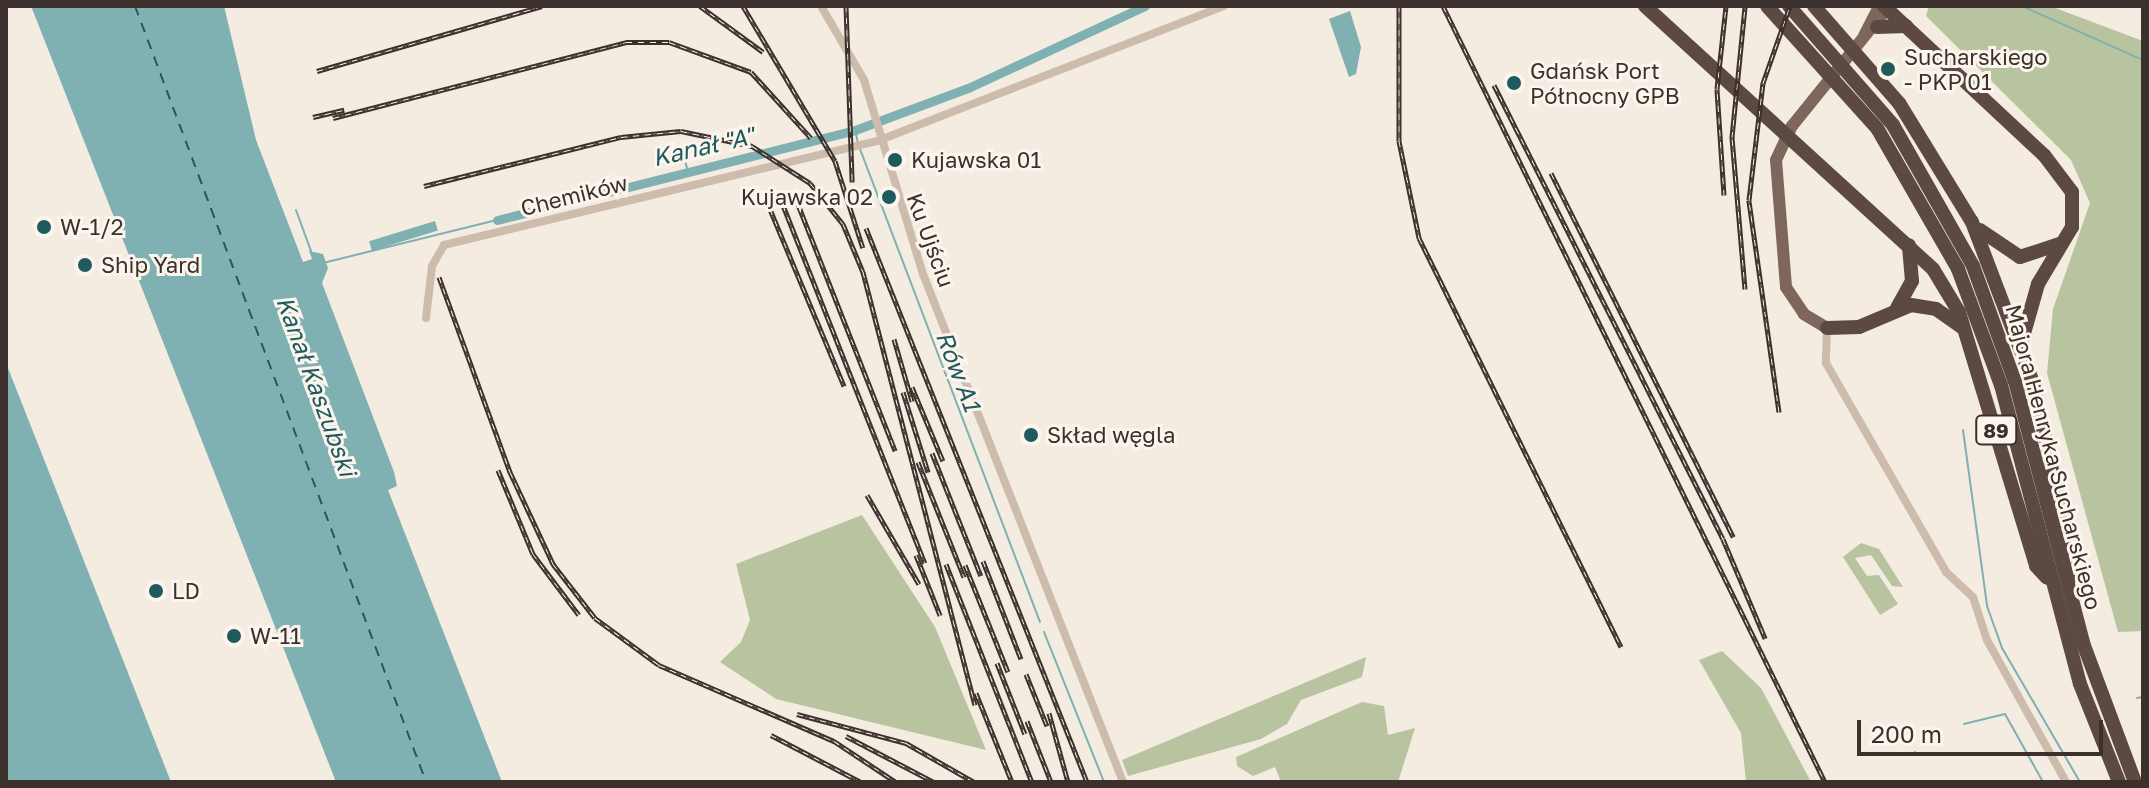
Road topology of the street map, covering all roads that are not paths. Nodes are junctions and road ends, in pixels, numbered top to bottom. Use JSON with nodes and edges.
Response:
{"nodes":[{"id":1,"x":821,"y":6,"type":"edge"},
{"id":2,"x":1224,"y":6,"type":"edge"},
{"id":3,"x":1645,"y":6,"type":"edge"},
{"id":4,"x":1767,"y":6,"type":"edge"},
{"id":5,"x":1789,"y":6,"type":"edge"},
{"id":6,"x":1814,"y":6,"type":"edge"},
{"id":7,"x":1885,"y":7,"type":"edge"},
{"id":8,"x":1906,"y":26,"type":"junction"},
{"id":9,"x":1877,"y":27,"type":"junction"},
{"id":10,"x":1862,"y":43,"type":"junction"},
{"id":11,"x":1854,"y":86,"type":"junction"},
{"id":12,"x":880,"y":140,"type":"junction"},
{"id":13,"x":1972,"y":222,"type":"junction"},
{"id":14,"x":2063,"y":242,"type":"junction"},
{"id":15,"x":1909,"y":245,"type":"junction"},
{"id":16,"x":1897,"y":308,"type":"junction"},
{"id":17,"x":426,"y":318,"type":"dead end"},
{"id":18,"x":1827,"y":328,"type":"junction"},
{"id":19,"x":1966,"y":331,"type":"junction"},
{"id":20,"x":2020,"y":345,"type":"junction"},
{"id":21,"x":2050,"y":582,"type":"junction"},
{"id":22,"x":2067,"y":587,"type":"junction"},
{"id":23,"x":1123,"y":782,"type":"edge"},
{"id":24,"x":2066,"y":782,"type":"edge"},
{"id":25,"x":2119,"y":782,"type":"edge"},
{"id":26,"x":2135,"y":782,"type":"edge"}],
"edges":[{"from":1,"to":12,"type":"street","name":"Ku Ujściu"},
{"from":2,"to":12,"type":"street"},
{"from":3,"to":15,"type":"highway","number":"89"},
{"from":4,"to":11,"type":"highway","name":"Majora Henryka Sucharskiego"},
{"from":5,"to":11,"type":"highway","name":"Majora Henryka Sucharskiego"},
{"from":6,"to":13,"type":"highway","number":"89"},
{"from":7,"to":8,"type":"highway"},
{"from":7,"to":9,"type":"main road"},
{"from":7,"to":10,"type":"main road"},
{"from":8,"to":9,"type":"highway"},
{"from":8,"to":14,"type":"highway"},
{"from":9,"to":10,"type":"main road"},
{"from":10,"to":18,"type":"main road"},
{"from":11,"to":21,"type":"highway","name":"Majora Henryka Sucharskiego"},
{"from":11,"to":22,"type":"highway","name":"Majora Henryka Sucharskiego"},
{"from":12,"to":17,"type":"street","name":"Chemików"},
{"from":12,"to":23,"type":"street","name":"Ku Ujściu"},
{"from":13,"to":14,"type":"highway"},
{"from":13,"to":20,"type":"highway","number":"89"},
{"from":14,"to":20,"type":"highway"},
{"from":15,"to":16,"type":"highway"},
{"from":15,"to":19,"type":"highway","number":"89"},
{"from":16,"to":18,"type":"highway"},
{"from":16,"to":19,"type":"highway"},
{"from":18,"to":24,"type":"street"},
{"from":19,"to":21,"type":"highway","number":"89"},
{"from":20,"to":22,"type":"highway","number":"89"},
{"from":21,"to":25,"type":"highway","name":"Majora Henryka Sucharskiego","number":"89"},
{"from":22,"to":26,"type":"highway","name":"Majora Henryka Sucharskiego","number":"89"}]}
